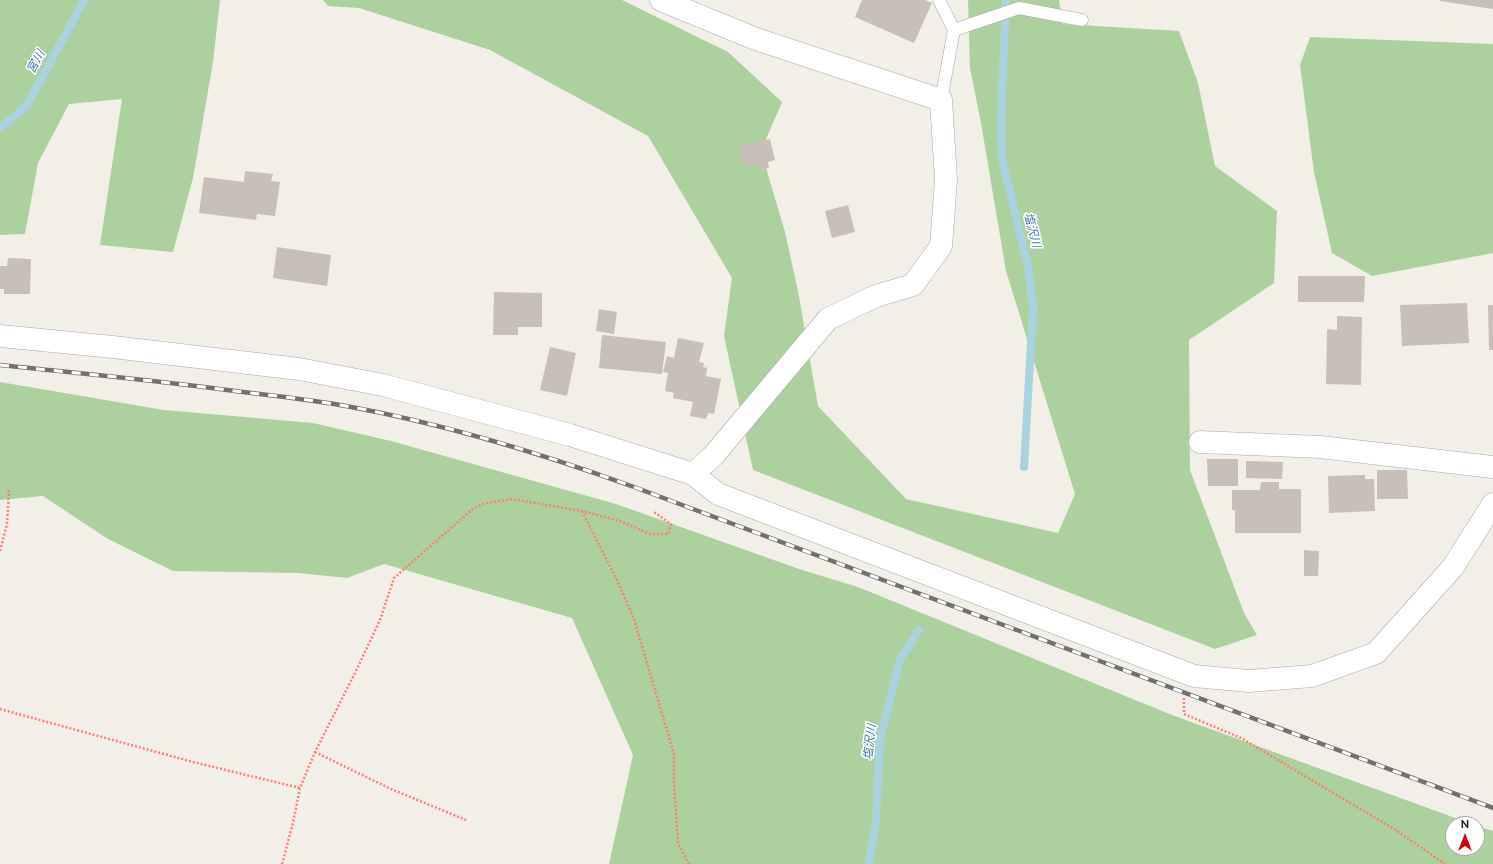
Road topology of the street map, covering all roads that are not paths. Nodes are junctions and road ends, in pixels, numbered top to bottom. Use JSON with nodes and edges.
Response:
{"nodes":[{"id":1,"x":661,"y":0,"type":"edge"},
{"id":2,"x":939,"y":0,"type":"edge"},
{"id":3,"x":1082,"y":20,"type":"dead end"},
{"id":4,"x":954,"y":30,"type":"junction"},
{"id":5,"x":941,"y":100,"type":"junction"},
{"id":6,"x":0,"y":336,"type":"edge"},
{"id":7,"x":1200,"y":442,"type":"dead end"},
{"id":8,"x":1493,"y":467,"type":"edge"},
{"id":9,"x":694,"y":474,"type":"junction"},
{"id":10,"x":1493,"y":504,"type":"edge"}],
"edges":[{"from":1,"to":5,"type":"street"},
{"from":2,"to":4,"type":"lane"},
{"from":3,"to":4,"type":"lane"},
{"from":4,"to":5,"type":"lane"},
{"from":5,"to":9,"type":"street"},
{"from":6,"to":9,"type":"street"},
{"from":7,"to":8,"type":"street"},
{"from":9,"to":10,"type":"street"}]}
